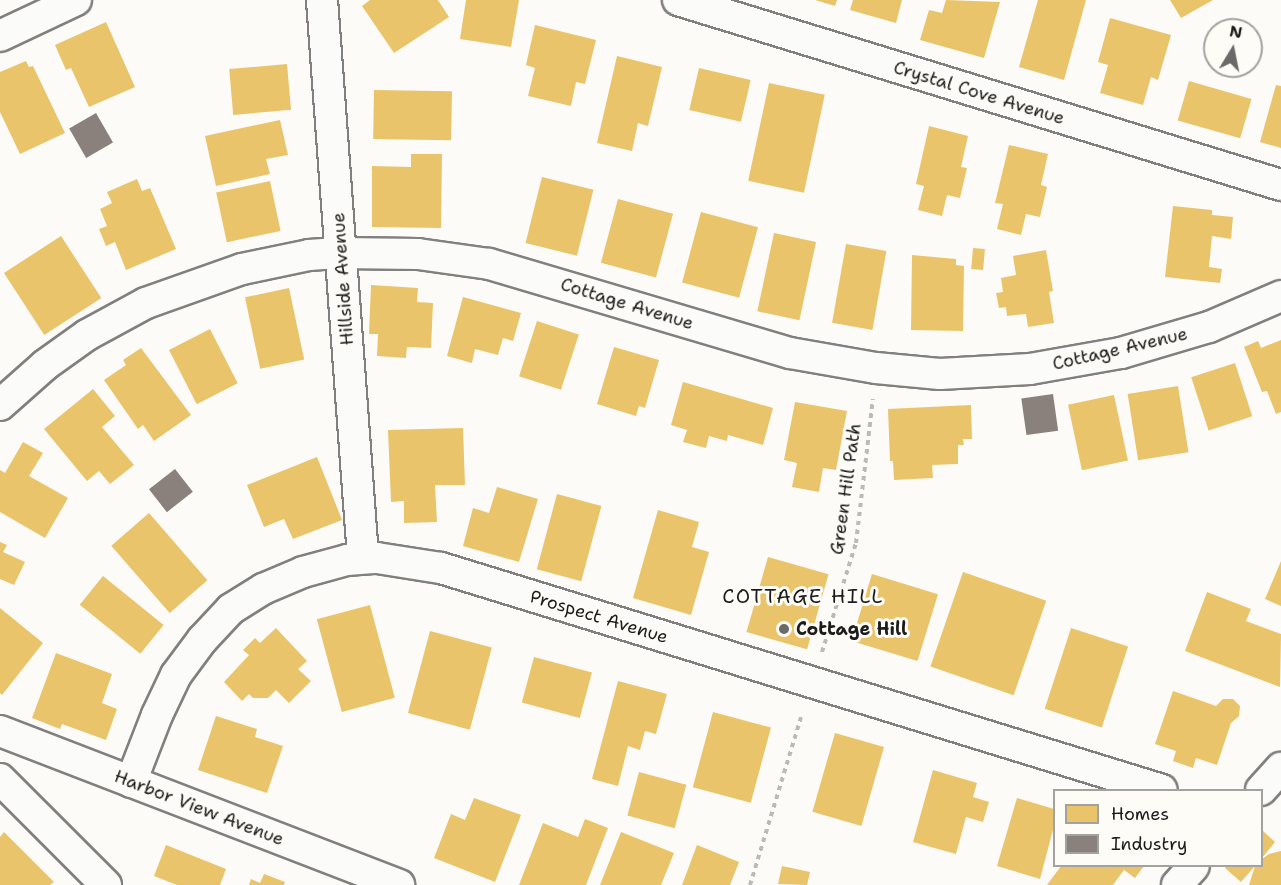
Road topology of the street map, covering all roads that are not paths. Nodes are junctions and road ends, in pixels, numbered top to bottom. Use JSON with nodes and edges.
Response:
{"nodes":[{"id":1,"x":76,"y":0,"type":"edge"},
{"id":2,"x":322,"y":0,"type":"edge"},
{"id":3,"x":678,"y":0,"type":"edge"},
{"id":4,"x":0,"y":36,"type":"edge"},
{"id":5,"x":1281,"y":185,"type":"edge"},
{"id":6,"x":341,"y":252,"type":"junction"},
{"id":7,"x":1281,"y":296,"type":"edge"},
{"id":8,"x":0,"y":405,"type":"edge"},
{"id":9,"x":363,"y":557,"type":"junction"},
{"id":10,"x":0,"y":731,"type":"edge"},
{"id":11,"x":1281,"y":768,"type":"edge"},
{"id":12,"x":0,"y":779,"type":"edge"},
{"id":13,"x":131,"y":782,"type":"junction"},
{"id":14,"x":1159,"y":789,"type":"edge"},
{"id":15,"x":1262,"y":789,"type":"edge"},
{"id":16,"x":1193,"y":867,"type":"edge"},
{"id":17,"x":106,"y":885,"type":"edge"},
{"id":18,"x":399,"y":885,"type":"edge"},
{"id":19,"x":1178,"y":885,"type":"edge"}],
"edges":[{"from":1,"to":4,"type":"street"},
{"from":2,"to":6,"type":"street","name":"Hillside Avenue"},
{"from":3,"to":5,"type":"street","name":"Crystal Cove Avenue"},
{"from":6,"to":7,"type":"street","name":"Cottage Avenue"},
{"from":6,"to":8,"type":"street","name":"Cottage Avenue"},
{"from":6,"to":9,"type":"street","name":"Hillside Avenue"},
{"from":9,"to":13,"type":"street","name":"Prospect Avenue"},
{"from":9,"to":14,"type":"street","name":"Prospect Avenue"},
{"from":10,"to":13,"type":"street","name":"Harbor View Avenue"},
{"from":11,"to":15,"type":"street"},
{"from":12,"to":17,"type":"street"},
{"from":13,"to":18,"type":"street","name":"Harbor View Avenue"},
{"from":16,"to":19,"type":"street"}]}
